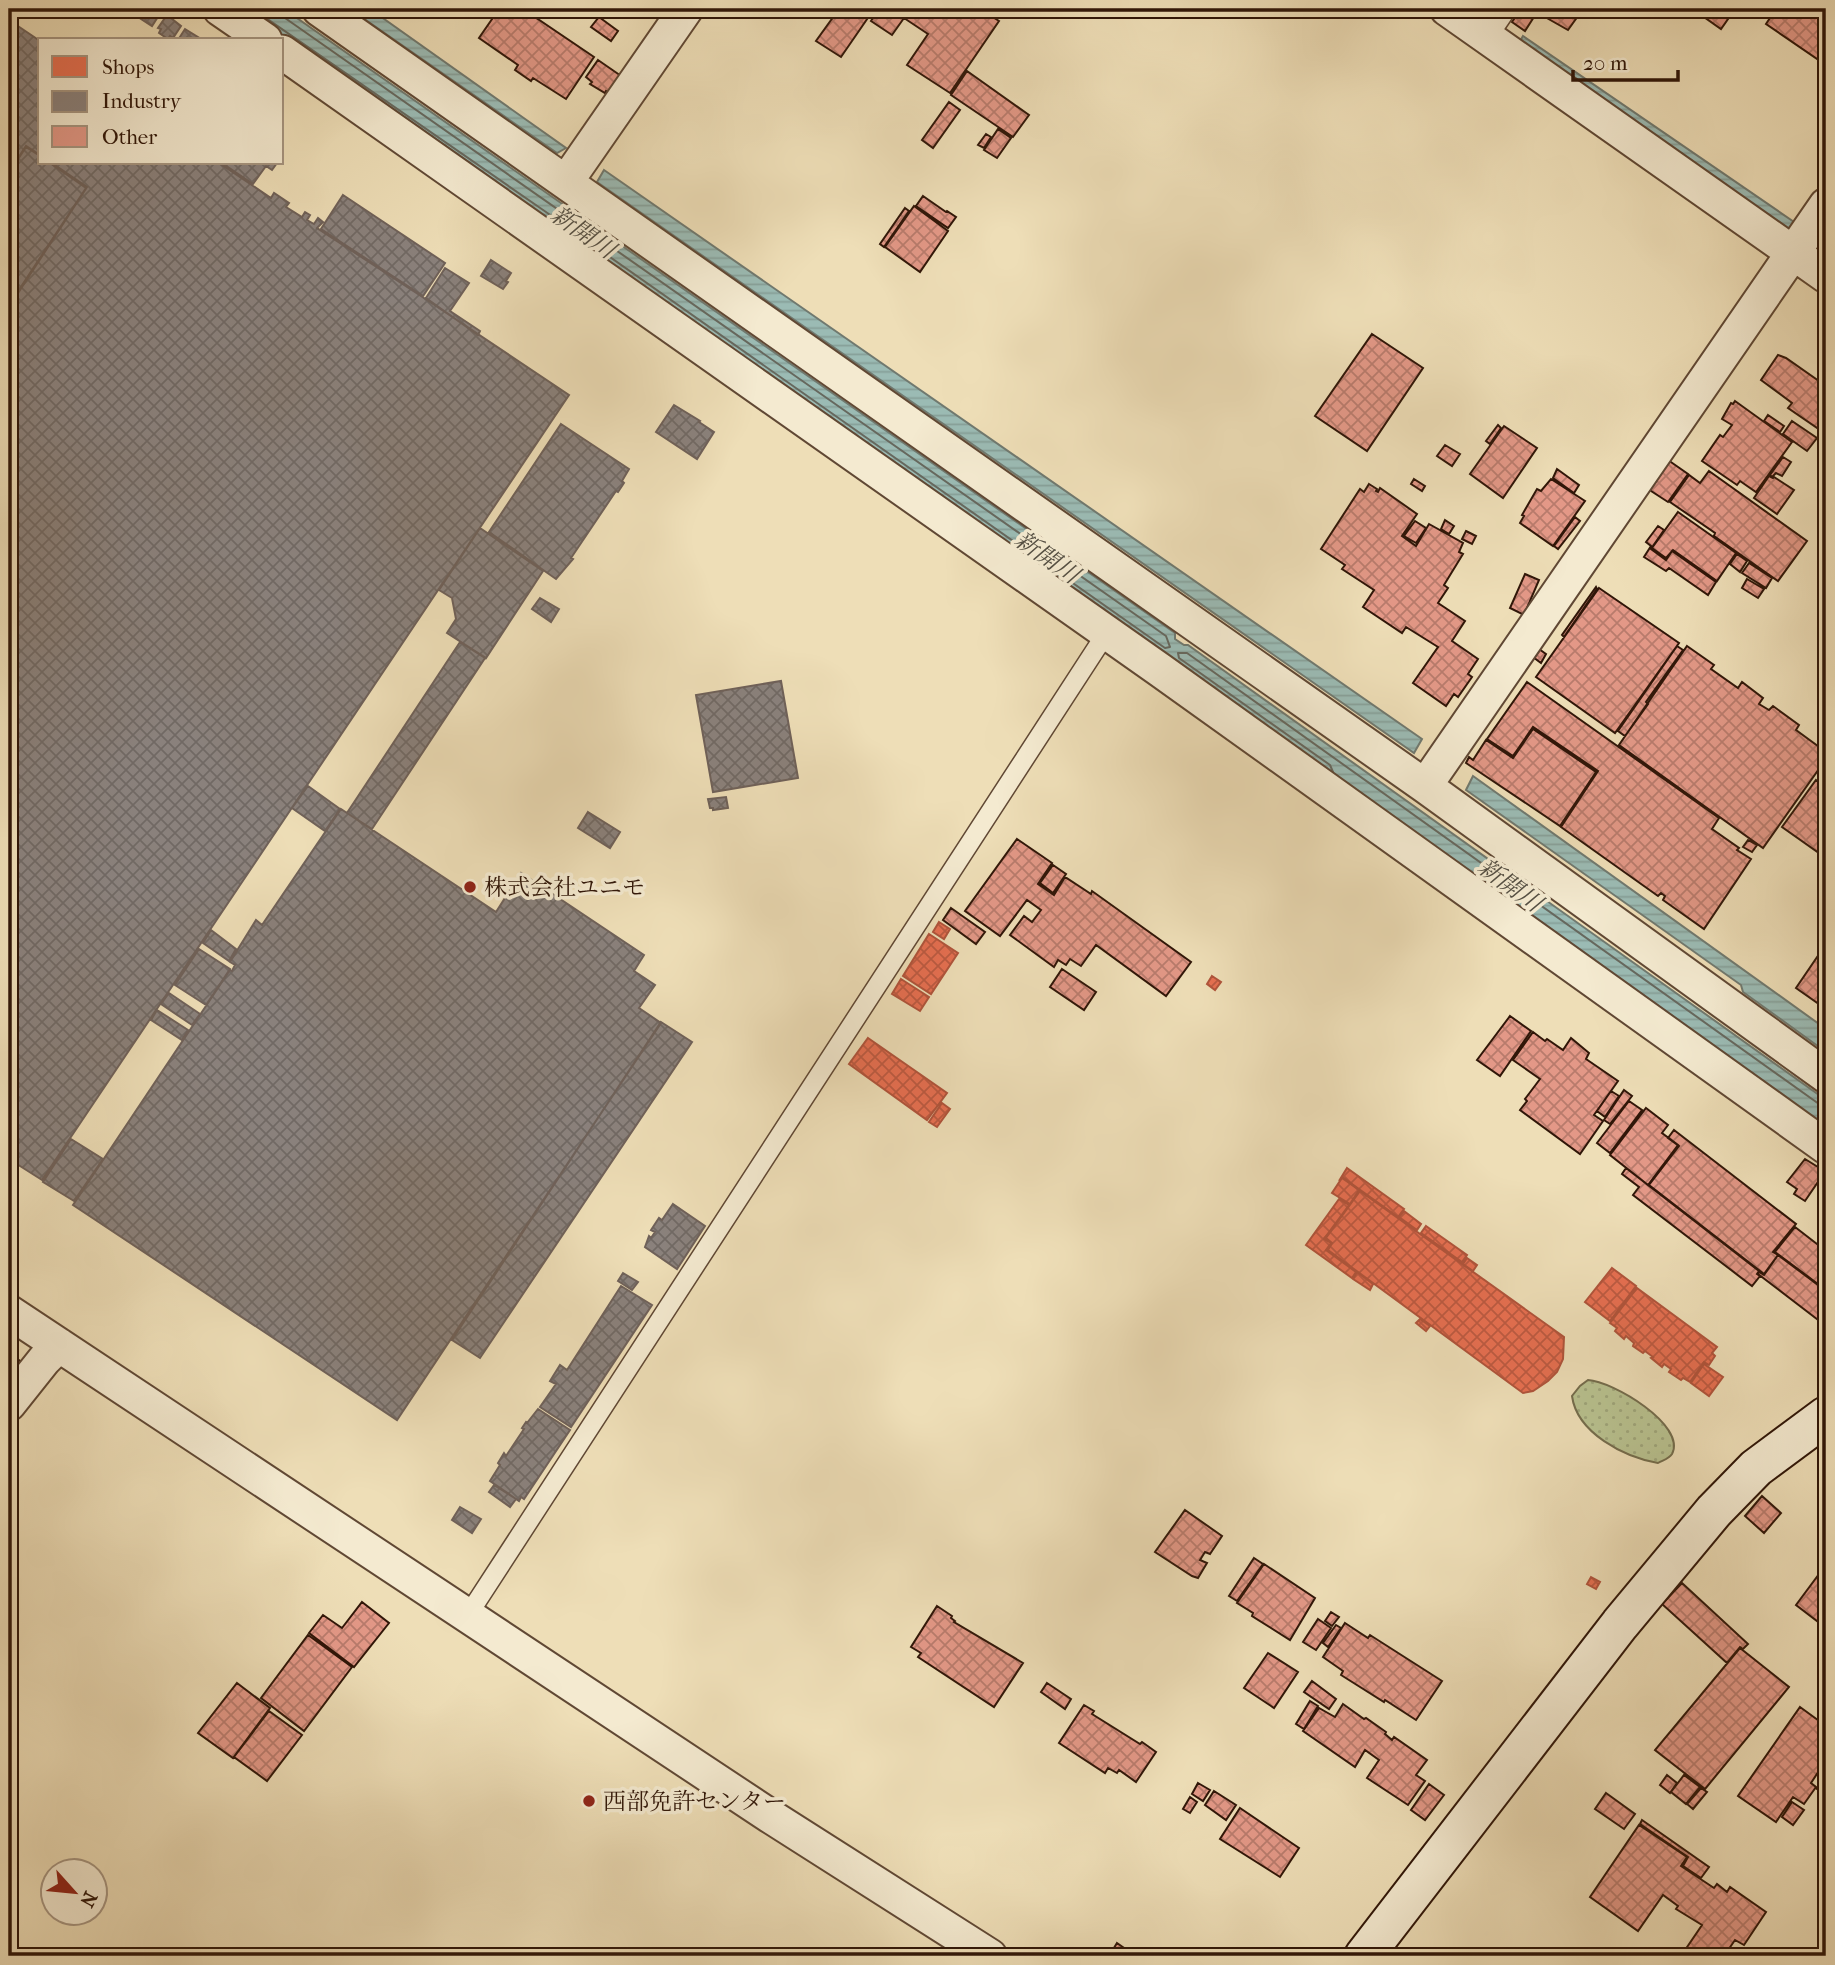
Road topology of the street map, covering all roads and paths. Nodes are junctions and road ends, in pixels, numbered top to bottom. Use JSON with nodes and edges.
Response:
{"nodes":[{"id":1,"x":220,"y":9,"type":"edge"},
{"id":2,"x":319,"y":9,"type":"edge"},
{"id":3,"x":686,"y":9,"type":"edge"},
{"id":4,"x":1447,"y":9,"type":"edge"},
{"id":5,"x":1507,"y":9,"type":"edge"},
{"id":6,"x":1488,"y":37,"type":"junction"},
{"id":7,"x":262,"y":38,"type":"edge"},
{"id":8,"x":284,"y":53,"type":"edge"},
{"id":9,"x":566,"y":182,"type":"junction"},
{"id":10,"x":1826,"y":205,"type":"edge"},
{"id":11,"x":1793,"y":253,"type":"junction"},
{"id":12,"x":1826,"y":276,"type":"edge"},
{"id":13,"x":1107,"y":632,"type":"junction"},
{"id":14,"x":1425,"y":786,"type":"junction"},
{"id":15,"x":1823,"y":1067,"type":"edge"},
{"id":16,"x":1826,"y":1147,"type":"edge"},
{"id":17,"x":9,"y":1312,"type":"edge"},
{"id":18,"x":59,"y":1345,"type":"junction"},
{"id":19,"x":9,"y":1404,"type":"edge"},
{"id":20,"x":1826,"y":1416,"type":"edge"},
{"id":21,"x":468,"y":1615,"type":"junction"},
{"id":22,"x":1369,"y":1955,"type":"edge"},
{"id":23,"x":990,"y":1956,"type":"edge"}],
"edges":[{"from":1,"to":7,"type":"street"},
{"from":2,"to":9,"type":"street"},
{"from":3,"to":9,"type":"street"},
{"from":4,"to":6,"type":"street"},
{"from":5,"to":6,"type":"lane"},
{"from":6,"to":11,"type":"street"},
{"from":8,"to":13,"type":"street"},
{"from":9,"to":14,"type":"street"},
{"from":10,"to":11,"type":"street"},
{"from":11,"to":12,"type":"street"},
{"from":11,"to":14,"type":"street"},
{"from":13,"to":16,"type":"street"},
{"from":13,"to":21,"type":"lane"},
{"from":14,"to":15,"type":"street"},
{"from":17,"to":18,"type":"street"},
{"from":18,"to":19,"type":"street"},
{"from":18,"to":21,"type":"street"},
{"from":20,"to":22,"type":"street"},
{"from":21,"to":23,"type":"street"}]}
